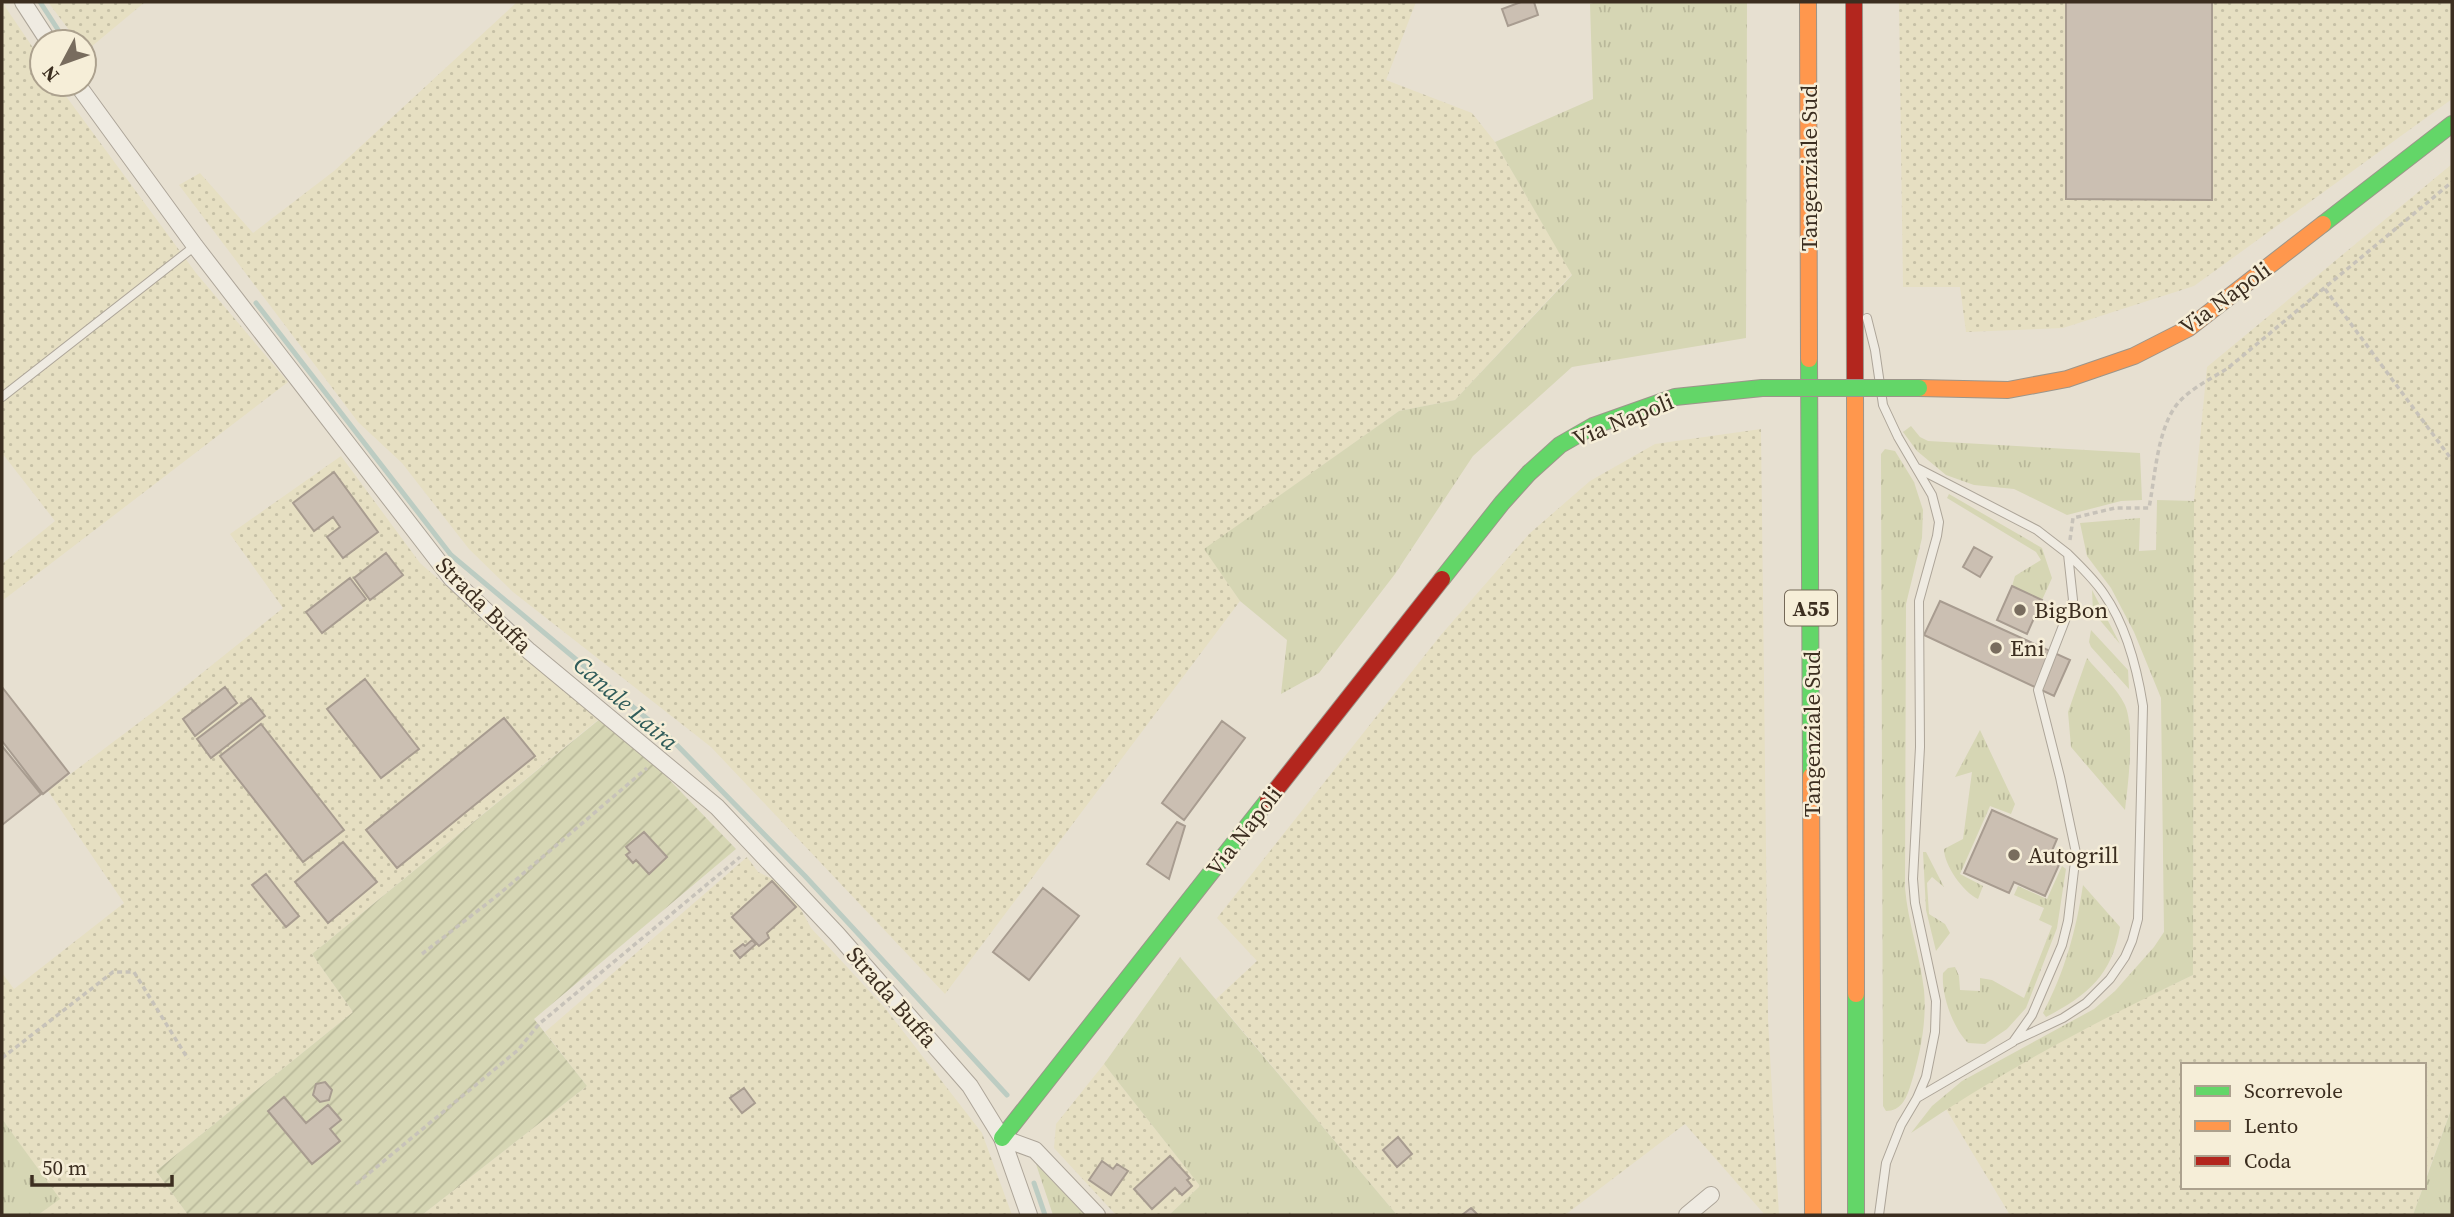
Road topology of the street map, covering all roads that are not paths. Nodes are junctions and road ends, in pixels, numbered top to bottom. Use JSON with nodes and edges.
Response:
{"nodes":[{"id":1,"x":23,"y":2,"type":"edge"},
{"id":2,"x":1808,"y":2,"type":"edge"},
{"id":3,"x":1854,"y":2,"type":"edge"},
{"id":4,"x":41,"y":28,"type":"edge"},
{"id":5,"x":87,"y":98,"type":"edge"},
{"id":6,"x":2452,"y":124,"type":"edge"},
{"id":7,"x":195,"y":246,"type":"junction"},
{"id":8,"x":1855,"y":266,"type":"junction"},
{"id":9,"x":1863,"y":302,"type":"dead end"},
{"id":10,"x":1866,"y":314,"type":"dead end"},
{"id":11,"x":2,"y":397,"type":"edge"},
{"id":12,"x":1915,"y":467,"type":"junction"},
{"id":13,"x":2068,"y":554,"type":"junction"},
{"id":14,"x":2013,"y":1042,"type":"junction"},
{"id":15,"x":1917,"y":1098,"type":"junction"},
{"id":16,"x":1002,"y":1138,"type":"junction"},
{"id":17,"x":1712,"y":1195,"type":"dead end"},
{"id":18,"x":1029,"y":1215,"type":"edge"},
{"id":19,"x":1097,"y":1215,"type":"edge"},
{"id":20,"x":1687,"y":1215,"type":"edge"},
{"id":21,"x":1813,"y":1215,"type":"edge"},
{"id":22,"x":1856,"y":1215,"type":"edge"},
{"id":23,"x":1879,"y":1215,"type":"edge"}],
"edges":[{"from":1,"to":4,"type":"street"},
{"from":2,"to":21,"type":"main road","name":"Tangenziale Sud","number":"A55"},
{"from":3,"to":8,"type":"main road","name":"Tangenziale Sud","number":"A55"},
{"from":5,"to":7,"type":"street","name":"Strada Buffa"},
{"from":6,"to":16,"type":"main road","name":"Via Napoli","bridge":true},
{"from":7,"to":11,"type":"lane"},
{"from":7,"to":16,"type":"street","name":"Strada Buffa"},
{"from":8,"to":9,"type":"lane"},
{"from":8,"to":22,"type":"main road","name":"Tangenziale Sud","number":"A55"},
{"from":10,"to":12,"type":"lane"},
{"from":12,"to":13,"type":"lane"},
{"from":12,"to":15,"type":"lane"},
{"from":13,"to":14,"type":"lane"},
{"from":13,"to":14,"type":"lane"},
{"from":14,"to":15,"type":"lane"},
{"from":15,"to":23,"type":"lane"},
{"from":16,"to":18,"type":"street","name":"Strada Buffa"},
{"from":16,"to":19,"type":"street"},
{"from":17,"to":20,"type":"street"}]}
